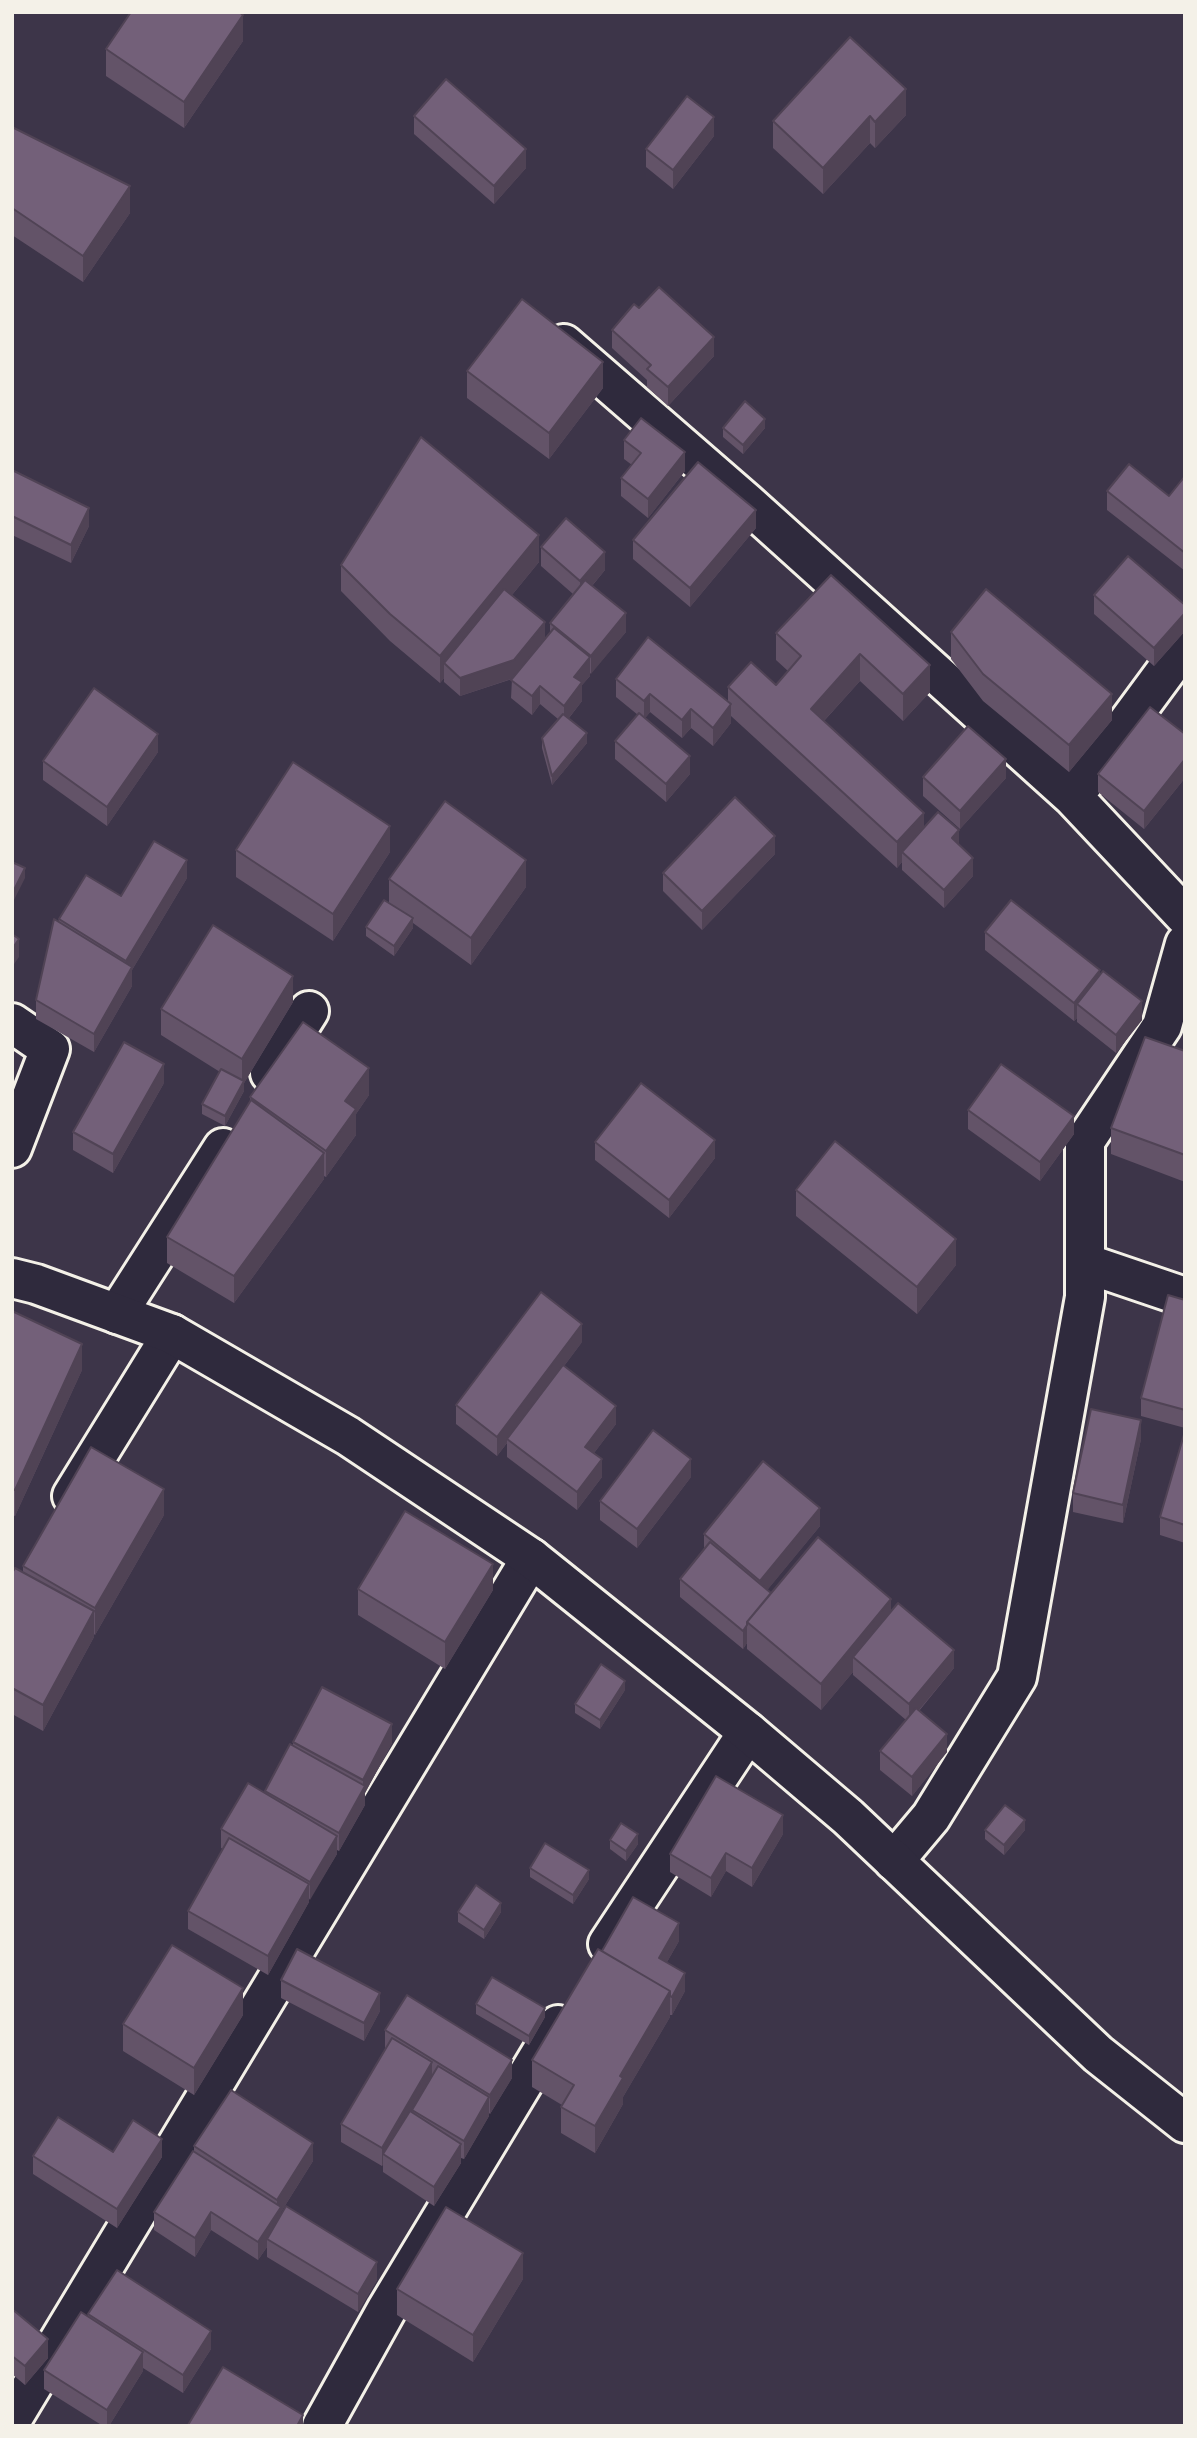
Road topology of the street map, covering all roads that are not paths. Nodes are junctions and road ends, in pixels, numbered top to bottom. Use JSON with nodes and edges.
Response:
{"nodes":[{"id":1,"x":539,"y":322,"type":"edge"},
{"id":2,"x":1185,"y":645,"type":"edge"},
{"id":3,"x":1073,"y":797,"type":"junction"},
{"id":4,"x":1185,"y":916,"type":"edge"},
{"id":5,"x":1185,"y":944,"type":"edge"},
{"id":6,"x":309,"y":1012,"type":"dead end"},
{"id":7,"x":12,"y":1023,"type":"edge"},
{"id":8,"x":12,"y":1148,"type":"edge"},
{"id":9,"x":1085,"y":1263,"type":"junction"},
{"id":10,"x":12,"y":1278,"type":"edge"},
{"id":11,"x":1185,"y":1297,"type":"edge"},
{"id":12,"x":117,"y":1314,"type":"junction"},
{"id":13,"x":172,"y":1334,"type":"junction"},
{"id":14,"x":56,"y":1522,"type":"edge"},
{"id":15,"x":531,"y":1558,"type":"junction"},
{"id":16,"x":748,"y":1732,"type":"junction"},
{"id":17,"x":894,"y":1861,"type":"junction"},
{"id":18,"x":1185,"y":2123,"type":"edge"},
{"id":19,"x":13,"y":2423,"type":"edge"},
{"id":20,"x":323,"y":2426,"type":"edge"}],
"edges":[{"from":1,"to":3,"type":"street"},
{"from":2,"to":3,"type":"street"},
{"from":3,"to":4,"type":"street"},
{"from":5,"to":9,"type":"street"},
{"from":6,"to":12,"type":"street"},
{"from":7,"to":8,"type":"street"},
{"from":9,"to":11,"type":"street"},
{"from":9,"to":17,"type":"street"},
{"from":10,"to":12,"type":"street"},
{"from":12,"to":13,"type":"street"},
{"from":13,"to":14,"type":"street"},
{"from":13,"to":15,"type":"street"},
{"from":15,"to":16,"type":"street"},
{"from":15,"to":19,"type":"street"},
{"from":16,"to":17,"type":"street"},
{"from":16,"to":20,"type":"street"},
{"from":17,"to":18,"type":"street"}]}
